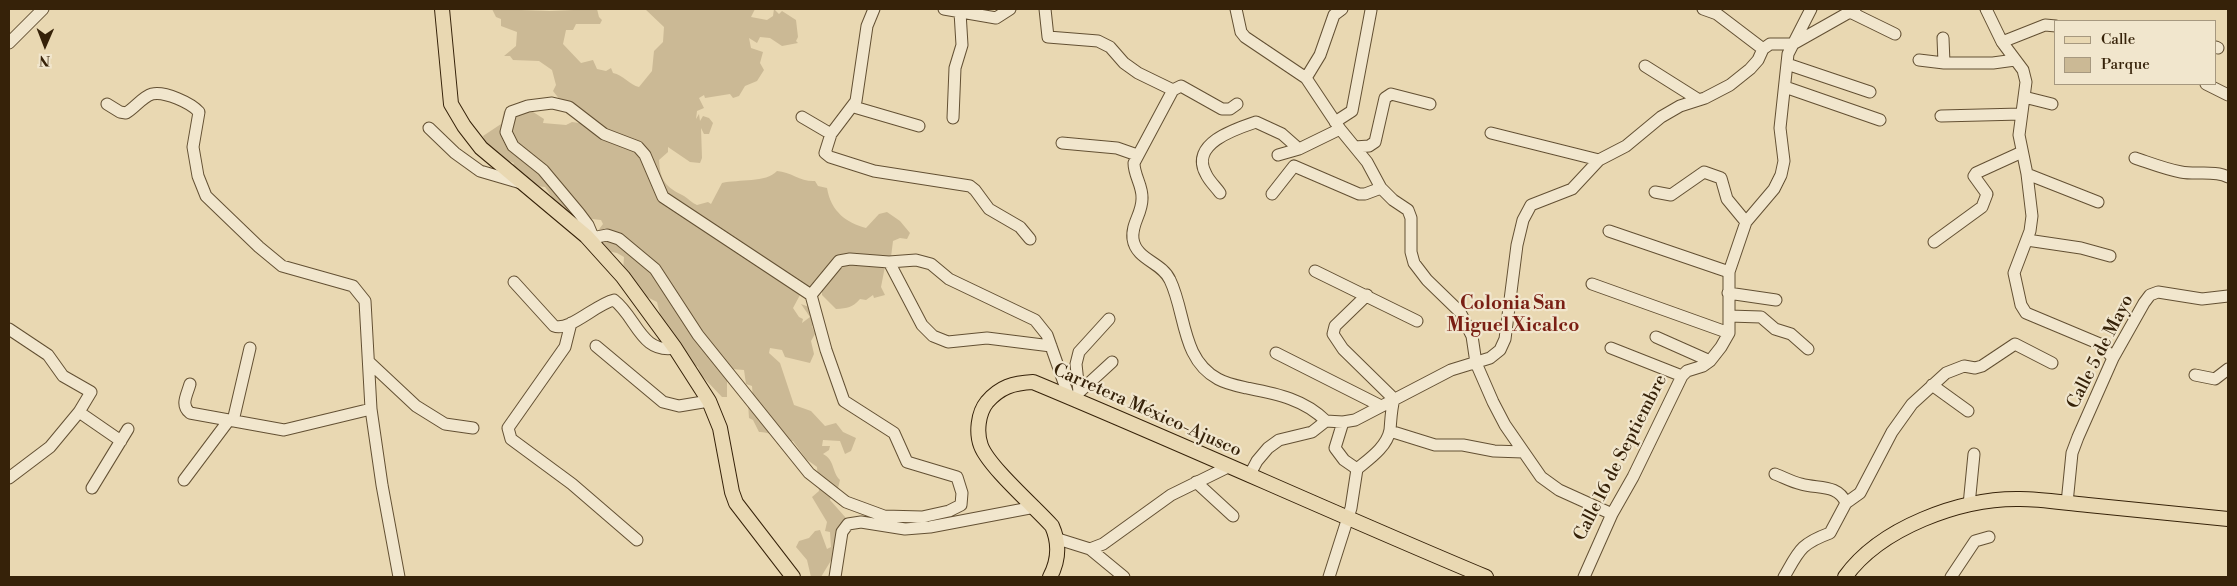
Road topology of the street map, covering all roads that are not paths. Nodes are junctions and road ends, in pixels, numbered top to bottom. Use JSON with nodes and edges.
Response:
{"nodes":[{"id":1,"x":40,"y":9,"type":"edge"},
{"id":2,"x":442,"y":9,"type":"edge"},
{"id":3,"x":874,"y":9,"type":"edge"},
{"id":4,"x":1010,"y":9,"type":"edge"},
{"id":5,"x":1045,"y":9,"type":"edge"},
{"id":6,"x":1236,"y":9,"type":"edge"},
{"id":7,"x":1342,"y":9,"type":"edge"},
{"id":8,"x":1704,"y":9,"type":"edge"},
{"id":9,"x":1811,"y":9,"type":"edge"},
{"id":10,"x":1986,"y":9,"type":"edge"},
{"id":11,"x":950,"y":10,"type":"edge"},
{"id":12,"x":1371,"y":10,"type":"dead end"},
{"id":13,"x":1853,"y":10,"type":"edge"},
{"id":14,"x":2054,"y":26,"type":"edge"},
{"id":15,"x":1894,"y":34,"type":"dead end"},
{"id":16,"x":1942,"y":38,"type":"dead end"},
{"id":17,"x":2002,"y":42,"type":"junction"},
{"id":18,"x":9,"y":43,"type":"edge"},
{"id":19,"x":1793,"y":44,"type":"junction"},
{"id":20,"x":1763,"y":49,"type":"junction"},
{"id":21,"x":1919,"y":60,"type":"dead end"},
{"id":22,"x":2015,"y":60,"type":"junction"},
{"id":23,"x":1944,"y":63,"type":"junction"},
{"id":24,"x":1787,"y":64,"type":"junction"},
{"id":25,"x":1644,"y":66,"type":"dead end"},
{"id":26,"x":1306,"y":78,"type":"junction"},
{"id":27,"x":2208,"y":85,"type":"edge"},
{"id":28,"x":1785,"y":87,"type":"junction"},
{"id":29,"x":1173,"y":90,"type":"junction"},
{"id":30,"x":1870,"y":92,"type":"dead end"},
{"id":31,"x":2228,"y":96,"type":"edge"},
{"id":32,"x":2024,"y":97,"type":"junction"},
{"id":33,"x":1699,"y":100,"type":"junction"},
{"id":34,"x":107,"y":104,"type":"dead end"},
{"id":35,"x":1237,"y":104,"type":"dead end"},
{"id":36,"x":1430,"y":104,"type":"dead end"},
{"id":37,"x":2052,"y":104,"type":"dead end"},
{"id":38,"x":854,"y":107,"type":"junction"},
{"id":39,"x":2021,"y":114,"type":"junction"},
{"id":40,"x":1941,"y":116,"type":"dead end"},
{"id":41,"x":802,"y":117,"type":"dead end"},
{"id":42,"x":953,"y":118,"type":"dead end"},
{"id":43,"x":1880,"y":120,"type":"dead end"},
{"id":44,"x":919,"y":126,"type":"dead end"},
{"id":45,"x":1338,"y":126,"type":"junction"},
{"id":46,"x":430,"y":128,"type":"dead end"},
{"id":47,"x":1491,"y":133,"type":"dead end"},
{"id":48,"x":831,"y":134,"type":"junction"},
{"id":49,"x":1062,"y":143,"type":"dead end"},
{"id":50,"x":1355,"y":147,"type":"junction"},
{"id":51,"x":1299,"y":149,"type":"junction"},
{"id":52,"x":2022,"y":152,"type":"junction"},
{"id":53,"x":1137,"y":155,"type":"junction"},
{"id":54,"x":1278,"y":155,"type":"dead end"},
{"id":55,"x":2135,"y":158,"type":"dead end"},
{"id":56,"x":1599,"y":160,"type":"junction"},
{"id":57,"x":2027,"y":174,"type":"junction"},
{"id":58,"x":2228,"y":177,"type":"edge"},
{"id":59,"x":525,"y":184,"type":"junction"},
{"id":60,"x":1381,"y":188,"type":"junction"},
{"id":61,"x":1654,"y":192,"type":"dead end"},
{"id":62,"x":1220,"y":193,"type":"dead end"},
{"id":63,"x":1272,"y":194,"type":"dead end"},
{"id":64,"x":2098,"y":202,"type":"dead end"},
{"id":65,"x":1746,"y":222,"type":"junction"},
{"id":66,"x":1609,"y":231,"type":"dead end"},
{"id":67,"x":592,"y":238,"type":"junction"},
{"id":68,"x":1030,"y":239,"type":"dead end"},
{"id":69,"x":2027,"y":240,"type":"junction"},
{"id":70,"x":1934,"y":242,"type":"dead end"},
{"id":71,"x":601,"y":253,"type":"junction"},
{"id":72,"x":2110,"y":256,"type":"dead end"},
{"id":73,"x":889,"y":262,"type":"junction"},
{"id":74,"x":1315,"y":271,"type":"dead end"},
{"id":75,"x":1729,"y":272,"type":"junction"},
{"id":76,"x":514,"y":282,"type":"dead end"},
{"id":77,"x":1592,"y":284,"type":"dead end"},
{"id":78,"x":1728,"y":293,"type":"junction"},
{"id":79,"x":811,"y":295,"type":"junction"},
{"id":80,"x":1367,"y":295,"type":"junction"},
{"id":81,"x":2228,"y":296,"type":"edge"},
{"id":82,"x":1776,"y":300,"type":"dead end"},
{"id":83,"x":1729,"y":316,"type":"junction"},
{"id":84,"x":1109,"y":319,"type":"dead end"},
{"id":85,"x":1416,"y":321,"type":"dead end"},
{"id":86,"x":571,"y":323,"type":"junction"},
{"id":87,"x":9,"y":329,"type":"edge"},
{"id":88,"x":1729,"y":333,"type":"junction"},
{"id":89,"x":1656,"y":337,"type":"dead end"},
{"id":90,"x":596,"y":346,"type":"dead end"},
{"id":91,"x":1052,"y":346,"type":"junction"},
{"id":92,"x":250,"y":348,"type":"dead end"},
{"id":93,"x":675,"y":348,"type":"junction"},
{"id":94,"x":1611,"y":348,"type":"dead end"},
{"id":95,"x":1808,"y":349,"type":"dead end"},
{"id":96,"x":1276,"y":353,"type":"dead end"},
{"id":97,"x":2113,"y":358,"type":"junction"},
{"id":98,"x":1710,"y":361,"type":"junction"},
{"id":99,"x":369,"y":362,"type":"junction"},
{"id":100,"x":1112,"y":362,"type":"dead end"},
{"id":101,"x":2052,"y":362,"type":"dead end"},
{"id":102,"x":1476,"y":363,"type":"junction"},
{"id":103,"x":2228,"y":369,"type":"edge"},
{"id":104,"x":2195,"y":375,"type":"dead end"},
{"id":105,"x":1682,"y":376,"type":"junction"},
{"id":106,"x":190,"y":384,"type":"dead end"},
{"id":107,"x":1932,"y":385,"type":"junction"},
{"id":108,"x":1073,"y":396,"type":"junction"},
{"id":109,"x":1394,"y":399,"type":"junction"},
{"id":110,"x":709,"y":401,"type":"junction"},
{"id":111,"x":1381,"y":406,"type":"junction"},
{"id":112,"x":371,"y":409,"type":"junction"},
{"id":113,"x":1968,"y":411,"type":"dead end"},
{"id":114,"x":79,"y":412,"type":"junction"},
{"id":115,"x":231,"y":420,"type":"junction"},
{"id":116,"x":1326,"y":421,"type":"junction"},
{"id":117,"x":1344,"y":422,"type":"junction"},
{"id":118,"x":473,"y":428,"type":"dead end"},
{"id":119,"x":128,"y":429,"type":"dead end"},
{"id":120,"x":1390,"y":431,"type":"junction"},
{"id":121,"x":121,"y":440,"type":"junction"},
{"id":122,"x":1523,"y":452,"type":"junction"},
{"id":123,"x":1974,"y":454,"type":"dead end"},
{"id":124,"x":1228,"y":468,"type":"junction"},
{"id":125,"x":1357,"y":469,"type":"junction"},
{"id":126,"x":1775,"y":474,"type":"dead end"},
{"id":127,"x":1249,"y":476,"type":"junction"},
{"id":128,"x":9,"y":478,"type":"edge"},
{"id":129,"x":184,"y":480,"type":"dead end"},
{"id":130,"x":1196,"y":482,"type":"junction"},
{"id":131,"x":92,"y":488,"type":"dead end"},
{"id":132,"x":1846,"y":503,"type":"junction"},
{"id":133,"x":2067,"y":503,"type":"junction"},
{"id":134,"x":1969,"y":505,"type":"junction"},
{"id":135,"x":1036,"y":508,"type":"junction"},
{"id":136,"x":1612,"y":514,"type":"junction"},
{"id":137,"x":1233,"y":516,"type":"dead end"},
{"id":138,"x":1347,"y":519,"type":"junction"},
{"id":139,"x":2228,"y":519,"type":"edge"},
{"id":140,"x":1989,"y":537,"type":"dead end"},
{"id":141,"x":1058,"y":539,"type":"junction"},
{"id":142,"x":637,"y":540,"type":"dead end"},
{"id":143,"x":1090,"y":549,"type":"junction"},
{"id":144,"x":399,"y":577,"type":"edge"},
{"id":145,"x":793,"y":577,"type":"edge"},
{"id":146,"x":835,"y":577,"type":"edge"},
{"id":147,"x":1050,"y":577,"type":"edge"},
{"id":148,"x":1124,"y":577,"type":"edge"},
{"id":149,"x":1329,"y":577,"type":"edge"},
{"id":150,"x":1486,"y":577,"type":"edge"},
{"id":151,"x":1584,"y":577,"type":"edge"},
{"id":152,"x":1784,"y":577,"type":"edge"},
{"id":153,"x":1845,"y":577,"type":"edge"},
{"id":154,"x":1951,"y":577,"type":"edge"}],
"edges":[{"from":1,"to":18,"type":"street"},
{"from":2,"to":59,"type":"main road"},
{"from":3,"to":38,"type":"street"},
{"from":4,"to":11,"type":"street"},
{"from":5,"to":29,"type":"street"},
{"from":6,"to":26,"type":"street"},
{"from":7,"to":26,"type":"street"},
{"from":8,"to":20,"type":"street"},
{"from":9,"to":19,"type":"street"},
{"from":10,"to":17,"type":"street"},
{"from":11,"to":42,"type":"street"},
{"from":12,"to":45,"type":"street"},
{"from":13,"to":15,"type":"street"},
{"from":13,"to":19,"type":"street"},
{"from":14,"to":17,"type":"street"},
{"from":16,"to":23,"type":"street"},
{"from":17,"to":22,"type":"street"},
{"from":19,"to":20,"type":"street"},
{"from":19,"to":24,"type":"street"},
{"from":20,"to":33,"type":"street"},
{"from":21,"to":23,"type":"street"},
{"from":22,"to":23,"type":"street"},
{"from":22,"to":32,"type":"street"},
{"from":24,"to":28,"type":"street"},
{"from":24,"to":30,"type":"street"},
{"from":25,"to":33,"type":"street"},
{"from":26,"to":45,"type":"street"},
{"from":27,"to":31,"type":"street"},
{"from":28,"to":43,"type":"street"},
{"from":28,"to":65,"type":"street"},
{"from":29,"to":35,"type":"street"},
{"from":29,"to":53,"type":"street"},
{"from":32,"to":37,"type":"street"},
{"from":32,"to":39,"type":"street"},
{"from":33,"to":56,"type":"street"},
{"from":34,"to":99,"type":"street"},
{"from":36,"to":50,"type":"street"},
{"from":38,"to":44,"type":"street"},
{"from":38,"to":48,"type":"street"},
{"from":39,"to":40,"type":"street"},
{"from":39,"to":52,"type":"street"},
{"from":41,"to":48,"type":"street"},
{"from":45,"to":50,"type":"street"},
{"from":45,"to":51,"type":"street"},
{"from":46,"to":59,"type":"street"},
{"from":47,"to":56,"type":"street"},
{"from":48,"to":68,"type":"street"},
{"from":49,"to":53,"type":"street"},
{"from":50,"to":60,"type":"street"},
{"from":51,"to":54,"type":"street"},
{"from":51,"to":62,"type":"street"},
{"from":52,"to":57,"type":"street"},
{"from":52,"to":70,"type":"street"},
{"from":53,"to":116,"type":"street"},
{"from":55,"to":58,"type":"street"},
{"from":56,"to":102,"type":"street"},
{"from":57,"to":64,"type":"street"},
{"from":57,"to":69,"type":"street"},
{"from":59,"to":71,"type":"main road"},
{"from":60,"to":63,"type":"street"},
{"from":60,"to":102,"type":"street"},
{"from":61,"to":65,"type":"street"},
{"from":65,"to":75,"type":"street"},
{"from":66,"to":75,"type":"street"},
{"from":67,"to":71,"type":"street"},
{"from":67,"to":79,"type":"street"},
{"from":67,"to":79,"type":"street"},
{"from":69,"to":72,"type":"street"},
{"from":69,"to":97,"type":"street"},
{"from":71,"to":93,"type":"main road"},
{"from":73,"to":79,"type":"street"},
{"from":73,"to":91,"type":"street"},
{"from":73,"to":91,"type":"street"},
{"from":74,"to":80,"type":"street"},
{"from":75,"to":78,"type":"street"},
{"from":76,"to":86,"type":"street"},
{"from":77,"to":88,"type":"street"},
{"from":78,"to":82,"type":"street"},
{"from":78,"to":83,"type":"street"},
{"from":80,"to":85,"type":"street"},
{"from":80,"to":109,"type":"street"},
{"from":81,"to":97,"type":"street","name":"Calle 5 de Mayo"},
{"from":83,"to":88,"type":"street"},
{"from":83,"to":95,"type":"street"},
{"from":84,"to":108,"type":"street"},
{"from":86,"to":93,"type":"street"},
{"from":86,"to":142,"type":"street"},
{"from":87,"to":114,"type":"street"},
{"from":88,"to":98,"type":"street"},
{"from":89,"to":98,"type":"street"},
{"from":90,"to":110,"type":"street"},
{"from":91,"to":108,"type":"street"},
{"from":92,"to":115,"type":"street"},
{"from":93,"to":110,"type":"main road"},
{"from":94,"to":105,"type":"street"},
{"from":96,"to":111,"type":"street"},
{"from":97,"to":133,"type":"street","name":"Calle 5 de Mayo"},
{"from":98,"to":105,"type":"street","name":"Calle 16 de Septiembre"},
{"from":99,"to":112,"type":"street"},
{"from":99,"to":118,"type":"street"},
{"from":100,"to":108,"type":"street"},
{"from":101,"to":107,"type":"street"},
{"from":102,"to":109,"type":"street"},
{"from":102,"to":122,"type":"street"},
{"from":103,"to":104,"type":"street"},
{"from":105,"to":136,"type":"street","name":"Calle 16 de Septiembre"},
{"from":106,"to":115,"type":"street"},
{"from":107,"to":113,"type":"street"},
{"from":107,"to":132,"type":"street"},
{"from":108,"to":124,"type":"main road","name":"Carretera México-Ajusco"},
{"from":108,"to":135,"type":"main road","name":"Carretera México-Ajusco"},
{"from":109,"to":111,"type":"street"},
{"from":109,"to":120,"type":"street"},
{"from":110,"to":145,"type":"main road"},
{"from":111,"to":117,"type":"street"},
{"from":112,"to":115,"type":"street"},
{"from":112,"to":144,"type":"street"},
{"from":114,"to":121,"type":"street"},
{"from":114,"to":128,"type":"street"},
{"from":115,"to":129,"type":"street"},
{"from":116,"to":117,"type":"street"},
{"from":116,"to":127,"type":"street"},
{"from":117,"to":125,"type":"street"},
{"from":119,"to":121,"type":"street"},
{"from":120,"to":122,"type":"street"},
{"from":120,"to":125,"type":"street"},
{"from":121,"to":131,"type":"street"},
{"from":122,"to":136,"type":"street"},
{"from":123,"to":134,"type":"street"},
{"from":124,"to":127,"type":"main road","name":"Carretera México-Ajusco"},
{"from":124,"to":130,"type":"street"},
{"from":125,"to":138,"type":"street"},
{"from":126,"to":132,"type":"street"},
{"from":127,"to":138,"type":"main road","name":"Carretera México-Ajusco"},
{"from":130,"to":137,"type":"street"},
{"from":130,"to":143,"type":"street"},
{"from":132,"to":152,"type":"street"},
{"from":133,"to":134,"type":"main road"},
{"from":133,"to":139,"type":"main road"},
{"from":134,"to":153,"type":"main road"},
{"from":135,"to":141,"type":"main road","name":"Carretera México-Ajusco"},
{"from":135,"to":146,"type":"street"},
{"from":136,"to":151,"type":"street","name":"Calle 16 de Septiembre"},
{"from":138,"to":149,"type":"street"},
{"from":138,"to":150,"type":"main road","name":"Carretera México-Ajusco"},
{"from":140,"to":154,"type":"street"},
{"from":141,"to":143,"type":"street"},
{"from":141,"to":147,"type":"main road"},
{"from":143,"to":148,"type":"street"}]}
